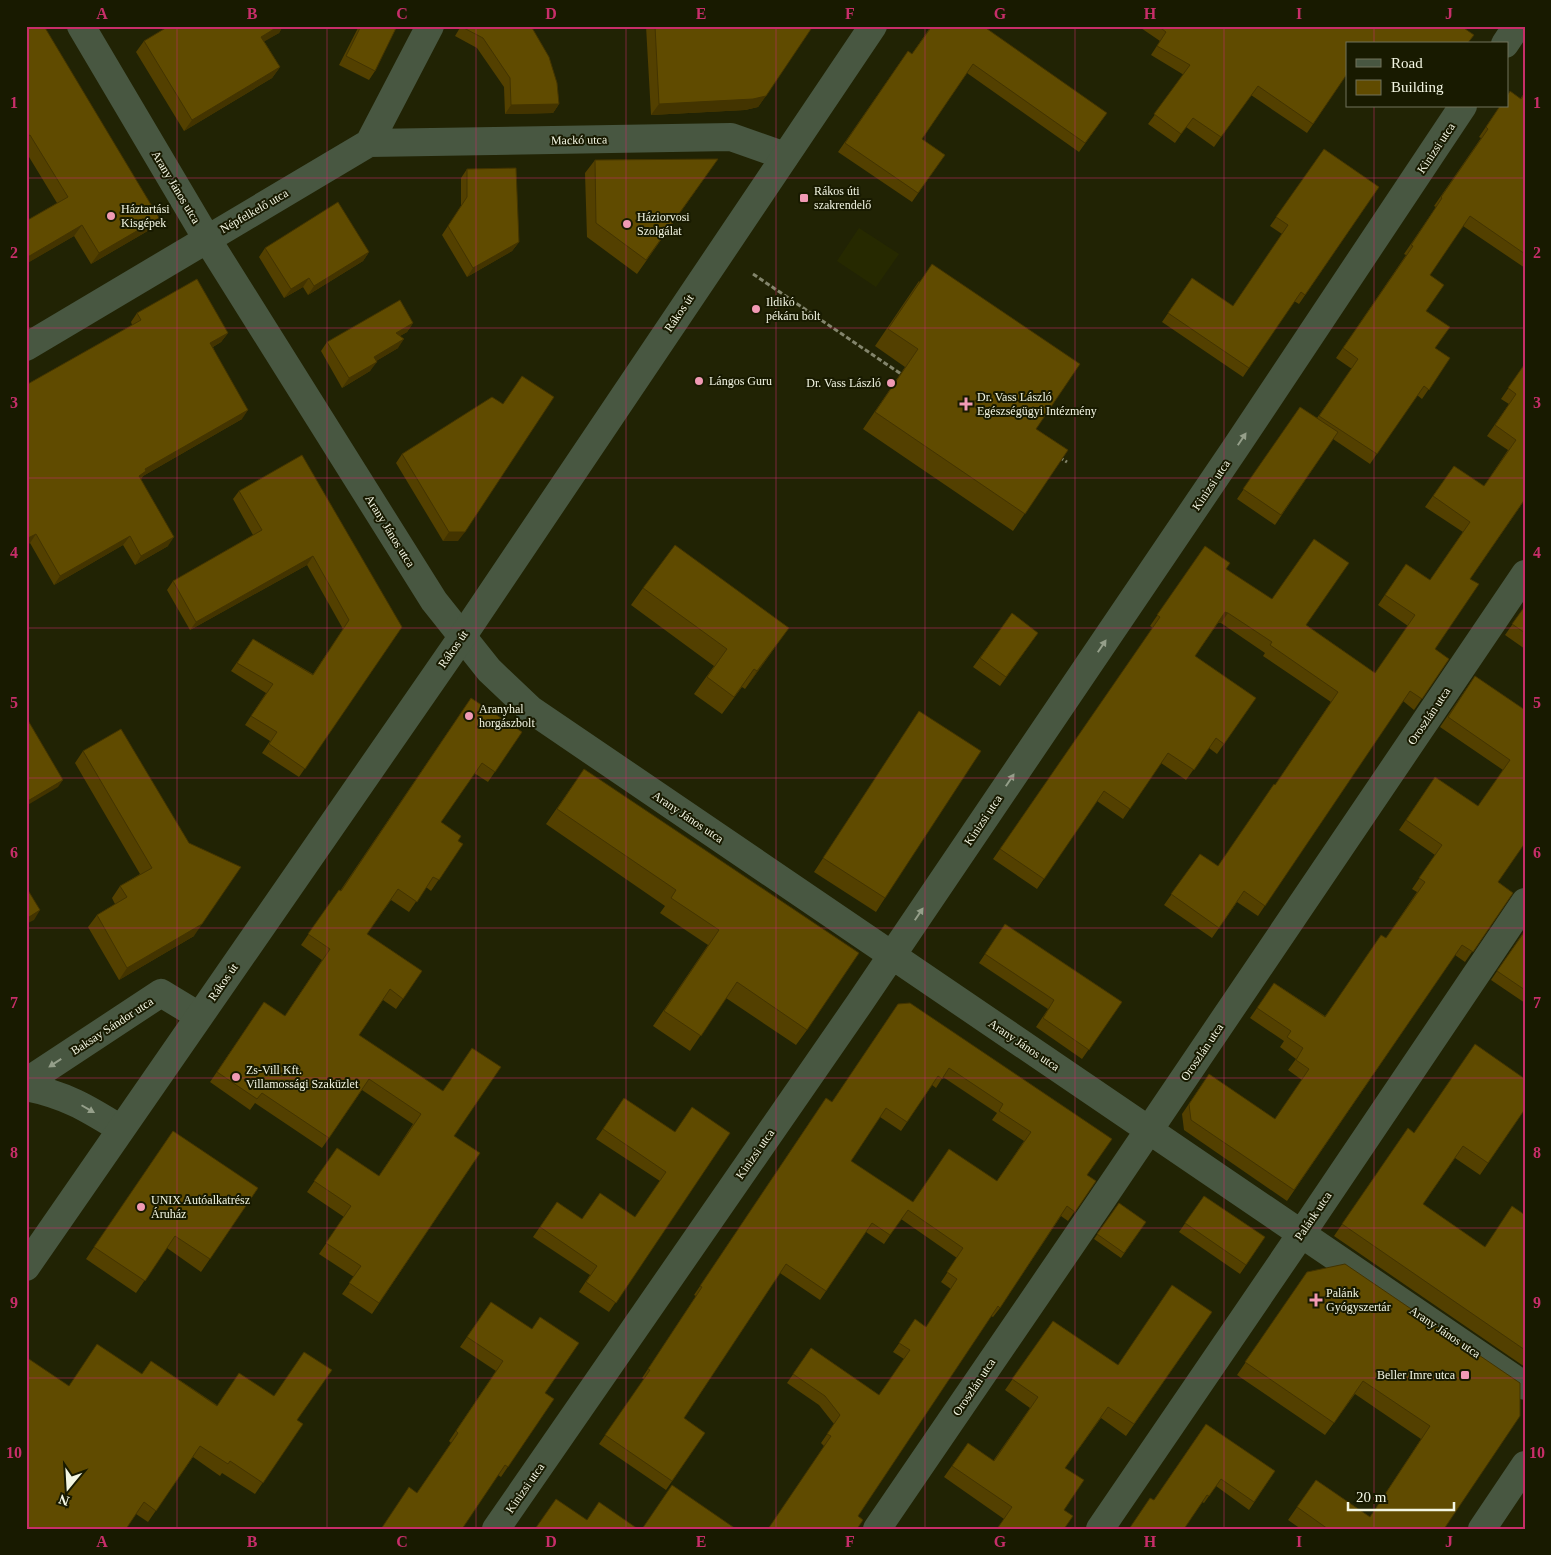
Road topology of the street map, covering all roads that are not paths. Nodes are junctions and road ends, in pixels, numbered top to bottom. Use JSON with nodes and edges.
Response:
{"nodes":[{"id":1,"x":81,"y":26,"type":"edge"},
{"id":2,"x":430,"y":26,"type":"edge"},
{"id":3,"x":873,"y":26,"type":"edge"},
{"id":4,"x":1516,"y":26,"type":"edge"},
{"id":5,"x":1506,"y":42,"type":"edge"},
{"id":6,"x":1462,"y":108,"type":"edge"},
{"id":7,"x":369,"y":143,"type":"junction"},
{"id":8,"x":785,"y":156,"type":"junction"},
{"id":9,"x":207,"y":239,"type":"junction"},
{"id":10,"x":26,"y":347,"type":"edge"},
{"id":11,"x":1525,"y":574,"type":"edge"},
{"id":12,"x":462,"y":637,"type":"junction"},
{"id":13,"x":1525,"y":902,"type":"edge"},
{"id":14,"x":892,"y":955,"type":"junction"},
{"id":15,"x":199,"y":1016,"type":"junction"},
{"id":16,"x":26,"y":1082,"type":"edge"},
{"id":17,"x":26,"y":1087,"type":"edge"},
{"id":18,"x":121,"y":1129,"type":"junction"},
{"id":19,"x":1149,"y":1130,"type":"junction"},
{"id":20,"x":1302,"y":1234,"type":"junction"},
{"id":21,"x":26,"y":1267,"type":"edge"},
{"id":22,"x":1525,"y":1386,"type":"edge"},
{"id":23,"x":1525,"y":1465,"type":"edge"},
{"id":24,"x":496,"y":1529,"type":"edge"},
{"id":25,"x":877,"y":1529,"type":"edge"},
{"id":26,"x":1100,"y":1529,"type":"edge"},
{"id":27,"x":1482,"y":1529,"type":"edge"}],
"edges":[{"from":1,"to":9,"type":"street","name":"Arany János utca"},
{"from":2,"to":7,"type":"street"},
{"from":3,"to":8,"type":"street","name":"Rákos út"},
{"from":4,"to":5,"type":"street"},
{"from":14,"to":6,"type":"street","name":"Kinizsi utca","one_way":true},
{"from":7,"to":8,"type":"street","name":"Mackó utca"},
{"from":7,"to":9,"type":"street","name":"Népfelkelő utca"},
{"from":8,"to":12,"type":"street","name":"Rákos út"},
{"from":9,"to":10,"type":"street","name":"Népfelkelő utca"},
{"from":9,"to":12,"type":"street","name":"Arany János utca"},
{"from":11,"to":19,"type":"street","name":"Oroszlán utca"},
{"from":12,"to":14,"type":"street","name":"Arany János utca"},
{"from":12,"to":15,"type":"street","name":"Rákos út"},
{"from":13,"to":20,"type":"street","name":"Palánk utca"},
{"from":14,"to":19,"type":"street","name":"Arany János utca"},
{"from":14,"to":24,"type":"street","name":"Kinizsi utca"},
{"from":15,"to":16,"type":"street","name":"Baksay Sándor utca","one_way":true},
{"from":15,"to":18,"type":"street","name":"Rákos út"},
{"from":17,"to":18,"type":"street","one_way":true},
{"from":18,"to":21,"type":"street","name":"Rákos út"},
{"from":19,"to":20,"type":"street","name":"Arany János utca"},
{"from":19,"to":25,"type":"street","name":"Oroszlán utca"},
{"from":20,"to":22,"type":"street","name":"Arany János utca"},
{"from":20,"to":26,"type":"street","name":"Palánk utca"},
{"from":23,"to":27,"type":"street"}]}
